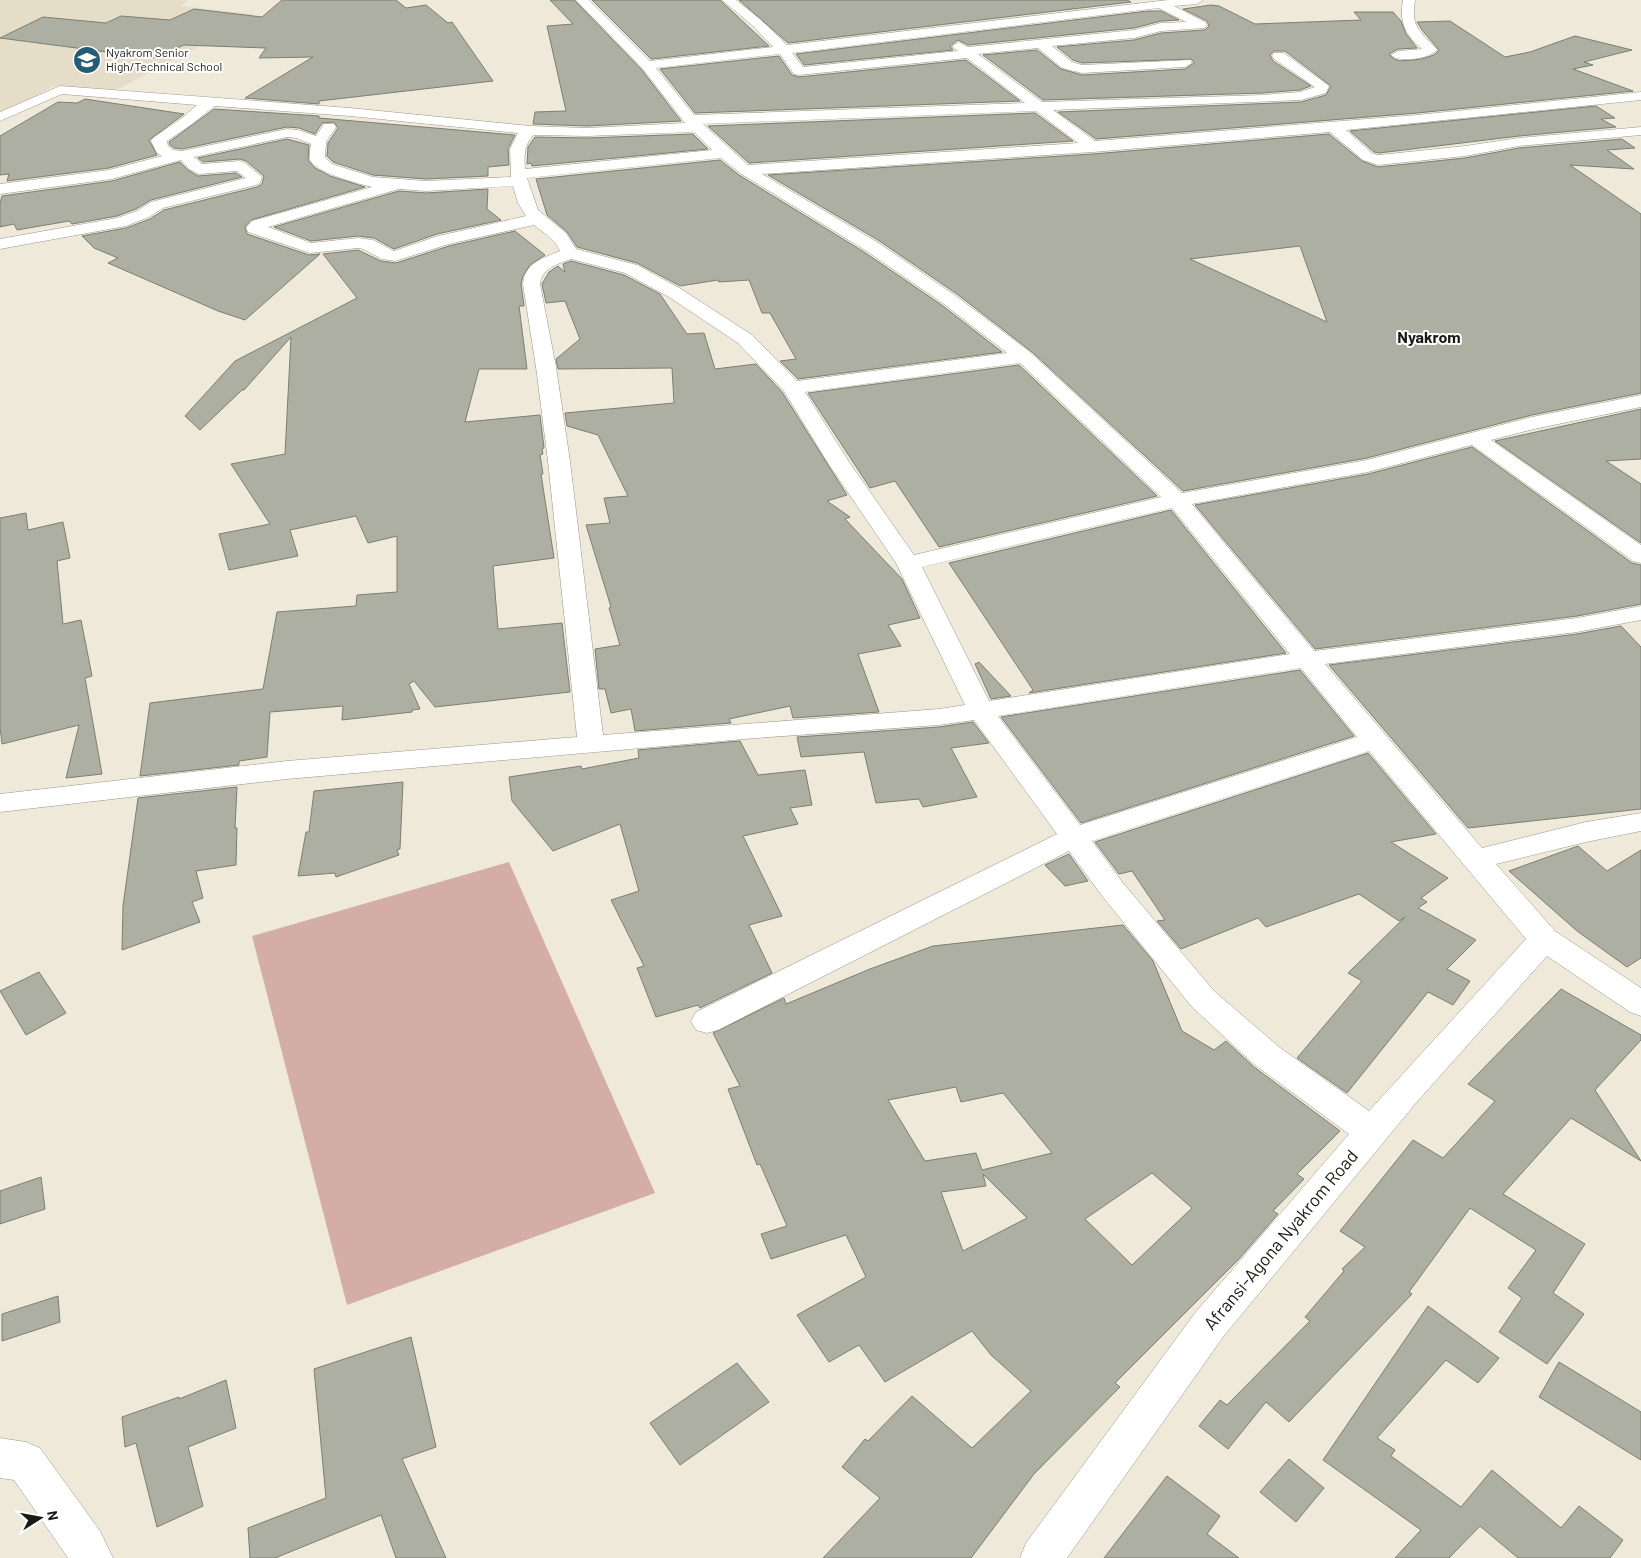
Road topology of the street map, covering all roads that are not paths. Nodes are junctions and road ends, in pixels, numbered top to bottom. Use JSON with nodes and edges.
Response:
{"nodes":[{"id":1,"x":582,"y":0,"type":"edge"},
{"id":2,"x":728,"y":0,"type":"edge"},
{"id":3,"x":1198,"y":0,"type":"edge"},
{"id":4,"x":1409,"y":0,"type":"edge"},
{"id":5,"x":1162,"y":5,"type":"junction"},
{"id":6,"x":940,"y":32,"type":"junction"},
{"id":7,"x":1040,"y":43,"type":"junction"},
{"id":8,"x":784,"y":50,"type":"junction"},
{"id":9,"x":968,"y":52,"type":"junction"},
{"id":10,"x":1398,"y":55,"type":"dead end"},
{"id":11,"x":1279,"y":56,"type":"dead end"},
{"id":12,"x":1185,"y":63,"type":"dead end"},
{"id":13,"x":647,"y":65,"type":"junction"},
{"id":14,"x":1641,"y":96,"type":"edge"},
{"id":15,"x":213,"y":101,"type":"junction"},
{"id":16,"x":1038,"y":106,"type":"junction"},
{"id":17,"x":350,"y":112,"type":"junction"},
{"id":18,"x":1473,"y":114,"type":"junction"},
{"id":19,"x":0,"y":117,"type":"edge"},
{"id":20,"x":694,"y":123,"type":"junction"},
{"id":21,"x":1333,"y":127,"type":"junction"},
{"id":22,"x":530,"y":130,"type":"junction"},
{"id":23,"x":1641,"y":131,"type":"edge"},
{"id":24,"x":319,"y":142,"type":"junction"},
{"id":25,"x":1519,"y":142,"type":"junction"},
{"id":26,"x":1093,"y":147,"type":"junction"},
{"id":27,"x":724,"y":153,"type":"junction"},
{"id":28,"x":180,"y":154,"type":"junction"},
{"id":29,"x":745,"y":170,"type":"junction"},
{"id":30,"x":519,"y":178,"type":"junction"},
{"id":31,"x":395,"y":185,"type":"junction"},
{"id":32,"x":0,"y":189,"type":"edge"},
{"id":33,"x":536,"y":218,"type":"junction"},
{"id":34,"x":0,"y":244,"type":"edge"},
{"id":35,"x":569,"y":254,"type":"junction"},
{"id":36,"x":1024,"y":357,"type":"junction"},
{"id":37,"x":792,"y":388,"type":"junction"},
{"id":38,"x":1641,"y":401,"type":"edge"},
{"id":39,"x":1475,"y":438,"type":"junction"},
{"id":40,"x":1177,"y":500,"type":"junction"},
{"id":41,"x":1641,"y":556,"type":"edge"},
{"id":42,"x":908,"y":563,"type":"junction"},
{"id":43,"x":1641,"y":613,"type":"edge"},
{"id":44,"x":1309,"y":658,"type":"junction"},
{"id":45,"x":981,"y":711,"type":"junction"},
{"id":46,"x":1374,"y":740,"type":"junction"},
{"id":47,"x":591,"y":744,"type":"junction"},
{"id":48,"x":0,"y":802,"type":"edge"},
{"id":49,"x":1641,"y":822,"type":"edge"},
{"id":50,"x":1074,"y":837,"type":"junction"},
{"id":51,"x":1476,"y":859,"type":"junction"},
{"id":52,"x":1544,"y":938,"type":"junction"},
{"id":53,"x":1641,"y":1004,"type":"edge"},
{"id":54,"x":707,"y":1021,"type":"dead end"},
{"id":55,"x":1372,"y":1132,"type":"junction"},
{"id":56,"x":0,"y":1458,"type":"edge"},
{"id":57,"x":92,"y":1558,"type":"edge"},
{"id":58,"x":1041,"y":1558,"type":"edge"}],
"edges":[{"from":1,"to":13,"type":"street"},
{"from":2,"to":8,"type":"street"},
{"from":3,"to":5,"type":"street"},
{"from":4,"to":10,"type":"street"},
{"from":5,"to":6,"type":"street"},
{"from":5,"to":7,"type":"street"},
{"from":6,"to":8,"type":"street"},
{"from":6,"to":9,"type":"street"},
{"from":7,"to":9,"type":"street"},
{"from":7,"to":12,"type":"street"},
{"from":8,"to":9,"type":"street"},
{"from":8,"to":13,"type":"street"},
{"from":9,"to":16,"type":"street"},
{"from":11,"to":16,"type":"street"},
{"from":13,"to":20,"type":"street"},
{"from":14,"to":18,"type":"street"},
{"from":15,"to":17,"type":"street"},
{"from":15,"to":19,"type":"street"},
{"from":15,"to":28,"type":"street"},
{"from":16,"to":20,"type":"street"},
{"from":16,"to":26,"type":"street"},
{"from":17,"to":22,"type":"street"},
{"from":17,"to":24,"type":"street"},
{"from":18,"to":21,"type":"street"},
{"from":18,"to":25,"type":"street"},
{"from":20,"to":22,"type":"street"},
{"from":20,"to":27,"type":"street"},
{"from":21,"to":25,"type":"street"},
{"from":21,"to":26,"type":"street"},
{"from":22,"to":30,"type":"street"},
{"from":23,"to":25,"type":"street"},
{"from":24,"to":28,"type":"street"},
{"from":24,"to":31,"type":"street"},
{"from":26,"to":29,"type":"street"},
{"from":27,"to":29,"type":"street"},
{"from":27,"to":30,"type":"street"},
{"from":28,"to":32,"type":"street"},
{"from":28,"to":34,"type":"street"},
{"from":29,"to":36,"type":"street"},
{"from":30,"to":31,"type":"street"},
{"from":30,"to":33,"type":"street"},
{"from":31,"to":33,"type":"street"},
{"from":33,"to":35,"type":"street"},
{"from":35,"to":37,"type":"street"},
{"from":35,"to":47,"type":"street"},
{"from":36,"to":37,"type":"street"},
{"from":36,"to":40,"type":"street"},
{"from":37,"to":42,"type":"street"},
{"from":38,"to":39,"type":"street"},
{"from":39,"to":40,"type":"street"},
{"from":39,"to":41,"type":"street"},
{"from":40,"to":42,"type":"street"},
{"from":40,"to":44,"type":"street"},
{"from":42,"to":45,"type":"street"},
{"from":43,"to":44,"type":"street"},
{"from":44,"to":45,"type":"street"},
{"from":44,"to":46,"type":"street"},
{"from":45,"to":47,"type":"street"},
{"from":45,"to":50,"type":"street"},
{"from":46,"to":50,"type":"street"},
{"from":46,"to":51,"type":"street"},
{"from":47,"to":48,"type":"street"},
{"from":49,"to":51,"type":"street"},
{"from":50,"to":54,"type":"street"},
{"from":50,"to":55,"type":"street"},
{"from":51,"to":52,"type":"street"},
{"from":52,"to":53,"type":"street"},
{"from":52,"to":55,"type":"street","name":"Afransi-Agona Nyakrom Road"},
{"from":55,"to":58,"type":"street","name":"Afransi-Agona Nyakrom Road"},
{"from":56,"to":57,"type":"street"}]}
